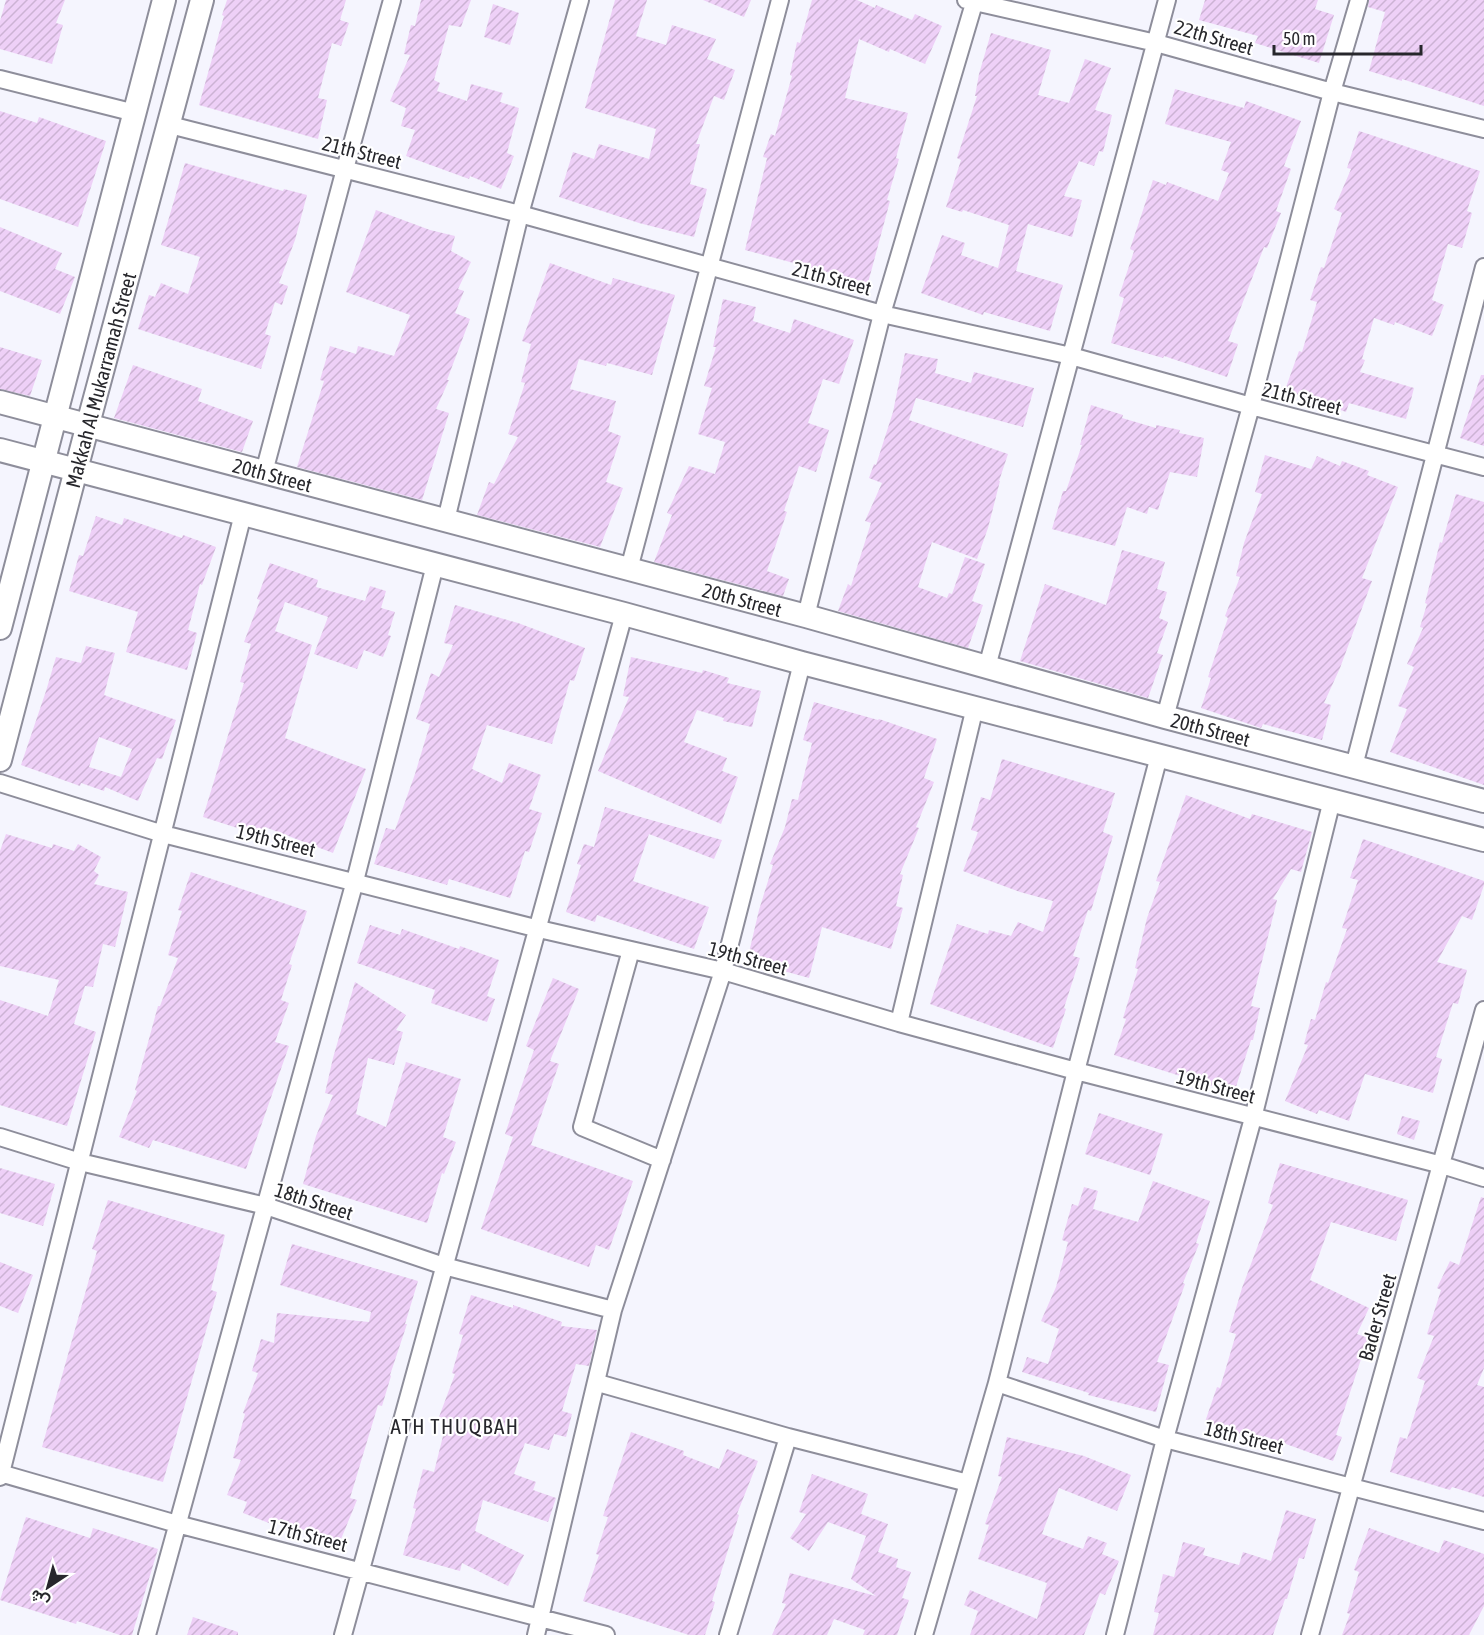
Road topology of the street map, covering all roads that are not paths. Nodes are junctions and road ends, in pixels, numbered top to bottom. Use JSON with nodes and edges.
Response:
{"nodes":[{"id":1,"x":164,"y":0,"type":"edge"},
{"id":2,"x":202,"y":0,"type":"edge"},
{"id":3,"x":392,"y":0,"type":"edge"},
{"id":4,"x":580,"y":0,"type":"edge"},
{"id":5,"x":780,"y":0,"type":"edge"},
{"id":6,"x":1167,"y":0,"type":"edge"},
{"id":7,"x":1359,"y":0,"type":"edge"},
{"id":8,"x":972,"y":1,"type":"edge"},
{"id":9,"x":1156,"y":43,"type":"junction"},
{"id":10,"x":0,"y":80,"type":"edge"},
{"id":11,"x":1332,"y":92,"type":"junction"},
{"id":12,"x":135,"y":113,"type":"junction"},
{"id":13,"x":170,"y":125,"type":"junction"},
{"id":14,"x":1484,"y":129,"type":"edge"},
{"id":15,"x":345,"y":168,"type":"junction"},
{"id":16,"x":520,"y":214,"type":"junction"},
{"id":17,"x":709,"y":267,"type":"junction"},
{"id":18,"x":1484,"y":267,"type":"edge"},
{"id":19,"x":882,"y":314,"type":"junction"},
{"id":20,"x":1071,"y":356,"type":"junction"},
{"id":21,"x":0,"y":402,"type":"edge"},
{"id":22,"x":1251,"y":406,"type":"junction"},
{"id":23,"x":56,"y":416,"type":"junction"},
{"id":24,"x":88,"y":424,"type":"junction"},
{"id":25,"x":0,"y":450,"type":"edge"},
{"id":26,"x":1434,"y":453,"type":"junction"},
{"id":27,"x":44,"y":460,"type":"junction"},
{"id":28,"x":1484,"y":467,"type":"edge"},
{"id":29,"x":76,"y":469,"type":"junction"},
{"id":30,"x":264,"y":472,"type":"junction"},
{"id":31,"x":243,"y":514,"type":"junction"},
{"id":32,"x":446,"y":520,"type":"junction"},
{"id":33,"x":435,"y":565,"type":"junction"},
{"id":34,"x":629,"y":569,"type":"junction"},
{"id":35,"x":624,"y":615,"type":"junction"},
{"id":36,"x":806,"y":616,"type":"junction"},
{"id":37,"x":0,"y":628,"type":"edge"},
{"id":38,"x":802,"y":663,"type":"junction"},
{"id":39,"x":987,"y":667,"type":"junction"},
{"id":40,"x":975,"y":707,"type":"junction"},
{"id":41,"x":1166,"y":717,"type":"junction"},
{"id":42,"x":1159,"y":756,"type":"junction"},
{"id":43,"x":0,"y":760,"type":"edge"},
{"id":44,"x":1354,"y":766,"type":"junction"},
{"id":45,"x":0,"y":783,"type":"edge"},
{"id":46,"x":1332,"y":800,"type":"junction"},
{"id":47,"x":1484,"y":801,"type":"edge"},
{"id":48,"x":163,"y":834,"type":"junction"},
{"id":49,"x":1484,"y":840,"type":"edge"},
{"id":50,"x":356,"y":881,"type":"junction"},
{"id":51,"x":539,"y":929,"type":"junction"},
{"id":52,"x":631,"y":950,"type":"junction"},
{"id":53,"x":723,"y":971,"type":"junction"},
{"id":54,"x":1484,"y":1010,"type":"edge"},
{"id":55,"x":899,"y":1023,"type":"junction"},
{"id":56,"x":1076,"y":1071,"type":"junction"},
{"id":57,"x":1253,"y":1118,"type":"junction"},
{"id":58,"x":0,"y":1137,"type":"edge"},
{"id":59,"x":662,"y":1160,"type":"junction"},
{"id":60,"x":80,"y":1162,"type":"junction"},
{"id":61,"x":1442,"y":1165,"type":"junction"},
{"id":62,"x":1484,"y":1178,"type":"edge"},
{"id":63,"x":266,"y":1206,"type":"junction"},
{"id":64,"x":444,"y":1266,"type":"junction"},
{"id":65,"x":614,"y":1310,"type":"junction"},
{"id":66,"x":597,"y":1383,"type":"junction"},
{"id":67,"x":997,"y":1383,"type":"junction"},
{"id":68,"x":788,"y":1437,"type":"junction"},
{"id":69,"x":1165,"y":1439,"type":"junction"},
{"id":70,"x":0,"y":1474,"type":"edge"},
{"id":71,"x":968,"y":1483,"type":"junction"},
{"id":72,"x":1351,"y":1486,"type":"junction"},
{"id":73,"x":1484,"y":1521,"type":"edge"},
{"id":74,"x":177,"y":1524,"type":"junction"},
{"id":75,"x":361,"y":1570,"type":"junction"},
{"id":76,"x":540,"y":1617,"type":"junction"},
{"id":77,"x":147,"y":1635,"type":"edge"},
{"id":78,"x":344,"y":1635,"type":"edge"},
{"id":79,"x":536,"y":1635,"type":"edge"},
{"id":80,"x":606,"y":1635,"type":"edge"},
{"id":81,"x":728,"y":1635,"type":"edge"},
{"id":82,"x":924,"y":1635,"type":"edge"},
{"id":83,"x":1115,"y":1635,"type":"edge"},
{"id":84,"x":1310,"y":1635,"type":"edge"}],
"edges":[{"from":1,"to":12,"type":"street","name":"Makkah Al Mukarramah Street"},
{"from":2,"to":13,"type":"street","name":"Makkah Al Mukarramah Street"},
{"from":3,"to":15,"type":"street"},
{"from":4,"to":16,"type":"street"},
{"from":5,"to":17,"type":"street"},
{"from":6,"to":9,"type":"street"},
{"from":7,"to":11,"type":"street"},
{"from":8,"to":9,"type":"street","name":"22th Street"},
{"from":8,"to":19,"type":"street"},
{"from":9,"to":11,"type":"street","name":"22th Street"},
{"from":9,"to":20,"type":"street"},
{"from":10,"to":12,"type":"street"},
{"from":11,"to":14,"type":"street","name":"22th Street"},
{"from":11,"to":22,"type":"street"},
{"from":12,"to":23,"type":"street","name":"Makkah Al Mukarramah Street"},
{"from":13,"to":15,"type":"street","name":"21th Street"},
{"from":13,"to":24,"type":"street","name":"Makkah Al Mukarramah Street"},
{"from":15,"to":16,"type":"street","name":"21th Street"},
{"from":15,"to":30,"type":"street"},
{"from":16,"to":17,"type":"street","name":"21th Street"},
{"from":16,"to":32,"type":"street"},
{"from":17,"to":19,"type":"street","name":"21th Street"},
{"from":17,"to":34,"type":"street"},
{"from":18,"to":26,"type":"street"},
{"from":19,"to":20,"type":"street","name":"21th Street"},
{"from":19,"to":36,"type":"street"},
{"from":20,"to":22,"type":"street","name":"21th Street"},
{"from":20,"to":39,"type":"street"},
{"from":21,"to":23,"type":"street","name":"20th Street"},
{"from":22,"to":26,"type":"street","name":"21th Street"},
{"from":22,"to":41,"type":"street"},
{"from":23,"to":24,"type":"street","name":"20th Street"},
{"from":23,"to":27,"type":"street","name":"Makkah Al Mukarramah Street"},
{"from":24,"to":29,"type":"street","name":"Makkah Al Mukarramah Street"},
{"from":24,"to":30,"type":"street","name":"20th Street"},
{"from":25,"to":27,"type":"street","name":"20th Street"},
{"from":26,"to":28,"type":"street","name":"21th Street"},
{"from":26,"to":44,"type":"street"},
{"from":27,"to":29,"type":"street","name":"20th Street"},
{"from":27,"to":37,"type":"street","name":"Makkah Al Mukarramah Street"},
{"from":29,"to":31,"type":"street","name":"20th Street"},
{"from":29,"to":43,"type":"street","name":"Makkah Al Mukarramah Street"},
{"from":30,"to":32,"type":"street","name":"20th Street"},
{"from":31,"to":33,"type":"street","name":"20th Street"},
{"from":31,"to":48,"type":"street"},
{"from":32,"to":34,"type":"street","name":"20th Street"},
{"from":33,"to":35,"type":"street","name":"20th Street"},
{"from":33,"to":50,"type":"street"},
{"from":34,"to":36,"type":"street","name":"20th Street"},
{"from":35,"to":38,"type":"street","name":"20th Street"},
{"from":35,"to":51,"type":"street"},
{"from":36,"to":39,"type":"street","name":"20th Street"},
{"from":38,"to":40,"type":"street","name":"20th Street"},
{"from":38,"to":53,"type":"street"},
{"from":39,"to":41,"type":"street","name":"20th Street"},
{"from":40,"to":42,"type":"street","name":"20th Street"},
{"from":40,"to":55,"type":"street"},
{"from":41,"to":44,"type":"street","name":"20th Street"},
{"from":42,"to":46,"type":"street","name":"20th Street"},
{"from":42,"to":56,"type":"street"},
{"from":44,"to":47,"type":"street","name":"20th Street"},
{"from":45,"to":48,"type":"street","name":"19th Street"},
{"from":46,"to":49,"type":"street","name":"20th Street"},
{"from":46,"to":57,"type":"street"},
{"from":48,"to":50,"type":"street","name":"19th Street"},
{"from":48,"to":60,"type":"street"},
{"from":50,"to":51,"type":"street","name":"19th Street"},
{"from":50,"to":63,"type":"street"},
{"from":51,"to":52,"type":"street","name":"19th Street"},
{"from":51,"to":64,"type":"street"},
{"from":52,"to":53,"type":"street","name":"19th Street"},
{"from":52,"to":59,"type":"street"},
{"from":53,"to":55,"type":"street","name":"19th Street"},
{"from":53,"to":59,"type":"street"},
{"from":54,"to":61,"type":"street","name":"Bader Street"},
{"from":55,"to":56,"type":"street","name":"19th Street"},
{"from":56,"to":57,"type":"street","name":"19th Street"},
{"from":56,"to":67,"type":"street"},
{"from":57,"to":61,"type":"street","name":"19th Street"},
{"from":57,"to":69,"type":"street"},
{"from":58,"to":60,"type":"street","name":"18th Street"},
{"from":59,"to":65,"type":"street"},
{"from":60,"to":63,"type":"street","name":"18th Street"},
{"from":60,"to":70,"type":"street"},
{"from":61,"to":62,"type":"street","name":"19th Street"},
{"from":61,"to":72,"type":"street","name":"Bader Street"},
{"from":63,"to":64,"type":"street","name":"18th Street"},
{"from":63,"to":74,"type":"street"},
{"from":64,"to":65,"type":"street","name":"18th Street"},
{"from":64,"to":75,"type":"street"},
{"from":65,"to":66,"type":"street"},
{"from":66,"to":68,"type":"street"},
{"from":66,"to":76,"type":"street"},
{"from":67,"to":69,"type":"street","name":"18th Street"},
{"from":67,"to":71,"type":"street"},
{"from":68,"to":71,"type":"street"},
{"from":68,"to":81,"type":"street"},
{"from":69,"to":72,"type":"street","name":"18th Street"},
{"from":69,"to":83,"type":"street"},
{"from":70,"to":74,"type":"street","name":"17th Street"},
{"from":71,"to":82,"type":"street"},
{"from":72,"to":73,"type":"street","name":"18th Street"},
{"from":72,"to":84,"type":"street","name":"Bader Street"},
{"from":74,"to":75,"type":"street","name":"17th Street"},
{"from":74,"to":77,"type":"street"},
{"from":75,"to":76,"type":"street","name":"17th Street"},
{"from":75,"to":78,"type":"street"},
{"from":76,"to":79,"type":"street"},
{"from":76,"to":80,"type":"street","name":"17th Street"}]}
